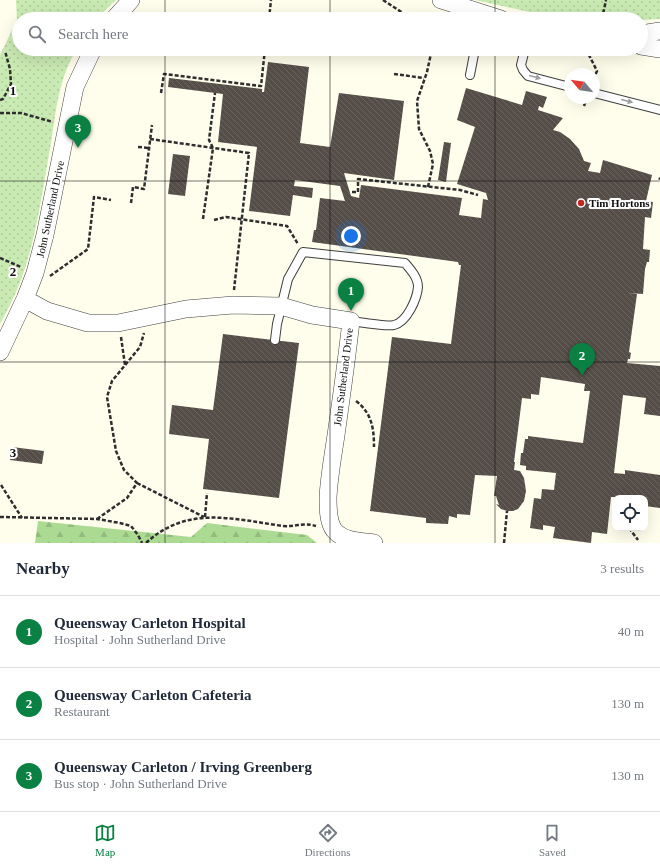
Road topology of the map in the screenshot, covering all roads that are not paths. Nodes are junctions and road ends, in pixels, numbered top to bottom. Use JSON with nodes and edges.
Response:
{"nodes":[{"id":1,"x":131,"y":0,"type":"edge"},
{"id":2,"x":441,"y":0,"type":"edge"},
{"id":3,"x":120,"y":12,"type":"edge"},
{"id":4,"x":471,"y":12,"type":"edge"},
{"id":5,"x":660,"y":31,"type":"edge"},
{"id":6,"x":648,"y":33,"type":"edge"},
{"id":7,"x":648,"y":47,"type":"edge"},
{"id":8,"x":660,"y":50,"type":"edge"},
{"id":9,"x":90,"y":56,"type":"edge"},
{"id":10,"x":474,"y":56,"type":"edge"},
{"id":11,"x":523,"y":56,"type":"edge"},
{"id":12,"x":470,"y":75,"type":"dead end"},
{"id":13,"x":564,"y":85,"type":"edge"},
{"id":14,"x":600,"y":95,"type":"edge"},
{"id":15,"x":660,"y":110,"type":"edge"},
{"id":16,"x":25,"y":299,"type":"junction"},
{"id":17,"x":281,"y":306,"type":"junction"},
{"id":18,"x":351,"y":321,"type":"junction"},
{"id":19,"x":275,"y":340,"type":"dead end"},
{"id":20,"x":0,"y":352,"type":"edge"},
{"id":21,"x":374,"y":543,"type":"edge"}],
"edges":[{"from":1,"to":3,"type":"street"},
{"from":2,"to":4,"type":"street"},
{"from":5,"to":6,"type":"street"},
{"from":7,"to":8,"type":"street"},
{"from":9,"to":16,"type":"street","name":"John Sutherland Drive"},
{"from":10,"to":12,"type":"lane"},
{"from":11,"to":13,"type":"lane","one_way":true},
{"from":14,"to":15,"type":"lane","one_way":true},
{"from":16,"to":17,"type":"street","name":"John Sutherland Drive"},
{"from":16,"to":20,"type":"street","name":"John Sutherland Drive"},
{"from":17,"to":18,"type":"street","name":"John Sutherland Drive"},
{"from":17,"to":18,"type":"lane"},
{"from":17,"to":19,"type":"lane"},
{"from":18,"to":21,"type":"street","name":"John Sutherland Drive"}]}
